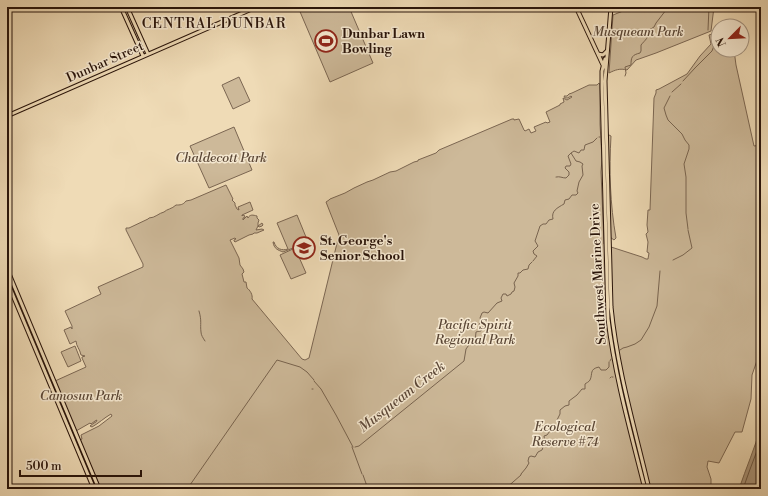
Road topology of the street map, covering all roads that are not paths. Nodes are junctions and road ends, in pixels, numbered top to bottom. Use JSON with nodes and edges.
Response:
{"nodes":[{"id":1,"x":121,"y":7,"type":"edge"},
{"id":2,"x":127,"y":7,"type":"edge"},
{"id":3,"x":256,"y":7,"type":"edge"},
{"id":4,"x":576,"y":7,"type":"edge"},
{"id":5,"x":611,"y":7,"type":"edge"},
{"id":6,"x":139,"y":47,"type":"junction"},
{"id":7,"x":607,"y":51,"type":"junction"},
{"id":8,"x":148,"y":54,"type":"junction"},
{"id":9,"x":598,"y":54,"type":"junction"},
{"id":10,"x":143,"y":56,"type":"junction"},
{"id":11,"x":607,"y":56,"type":"junction"},
{"id":12,"x":601,"y":62,"type":"junction"},
{"id":13,"x":604,"y":67,"type":"junction"},
{"id":14,"x":604,"y":72,"type":"junction"},
{"id":15,"x":7,"y":116,"type":"edge"},
{"id":16,"x":7,"y":269,"type":"edge"},
{"id":17,"x":7,"y":281,"type":"edge"},
{"id":18,"x":94,"y":489,"type":"edge"},
{"id":19,"x":98,"y":489,"type":"edge"},
{"id":20,"x":644,"y":489,"type":"edge"},
{"id":21,"x":649,"y":489,"type":"edge"}],
"edges":[{"from":1,"to":6,"type":"main road"},
{"from":2,"to":8,"type":"main road"},
{"from":3,"to":8,"type":"main road","name":"Dunbar Street"},
{"from":4,"to":9,"type":"main road"},
{"from":5,"to":7,"type":"main road","name":"Southwest Marine Drive"},
{"from":6,"to":8,"type":"main road"},
{"from":6,"to":10,"type":"main road"},
{"from":7,"to":9,"type":"main road"},
{"from":7,"to":11,"type":"main road","name":"Southwest Marine Drive"},
{"from":8,"to":10,"type":"main road","name":"Dunbar Street"},
{"from":9,"to":12,"type":"main road"},
{"from":10,"to":15,"type":"main road","name":"Dunbar Street"},
{"from":11,"to":13,"type":"main road","name":"Southwest Marine Drive"},
{"from":11,"to":14,"type":"main road","name":"Southwest Marine Drive"},
{"from":12,"to":13,"type":"main road"},
{"from":12,"to":14,"type":"main road"},
{"from":13,"to":14,"type":"main road"},
{"from":14,"to":20,"type":"main road","name":"Southwest Marine Drive"},
{"from":14,"to":21,"type":"main road","name":"Southwest Marine Drive"},
{"from":16,"to":19,"type":"main road"},
{"from":17,"to":18,"type":"main road"}]}
